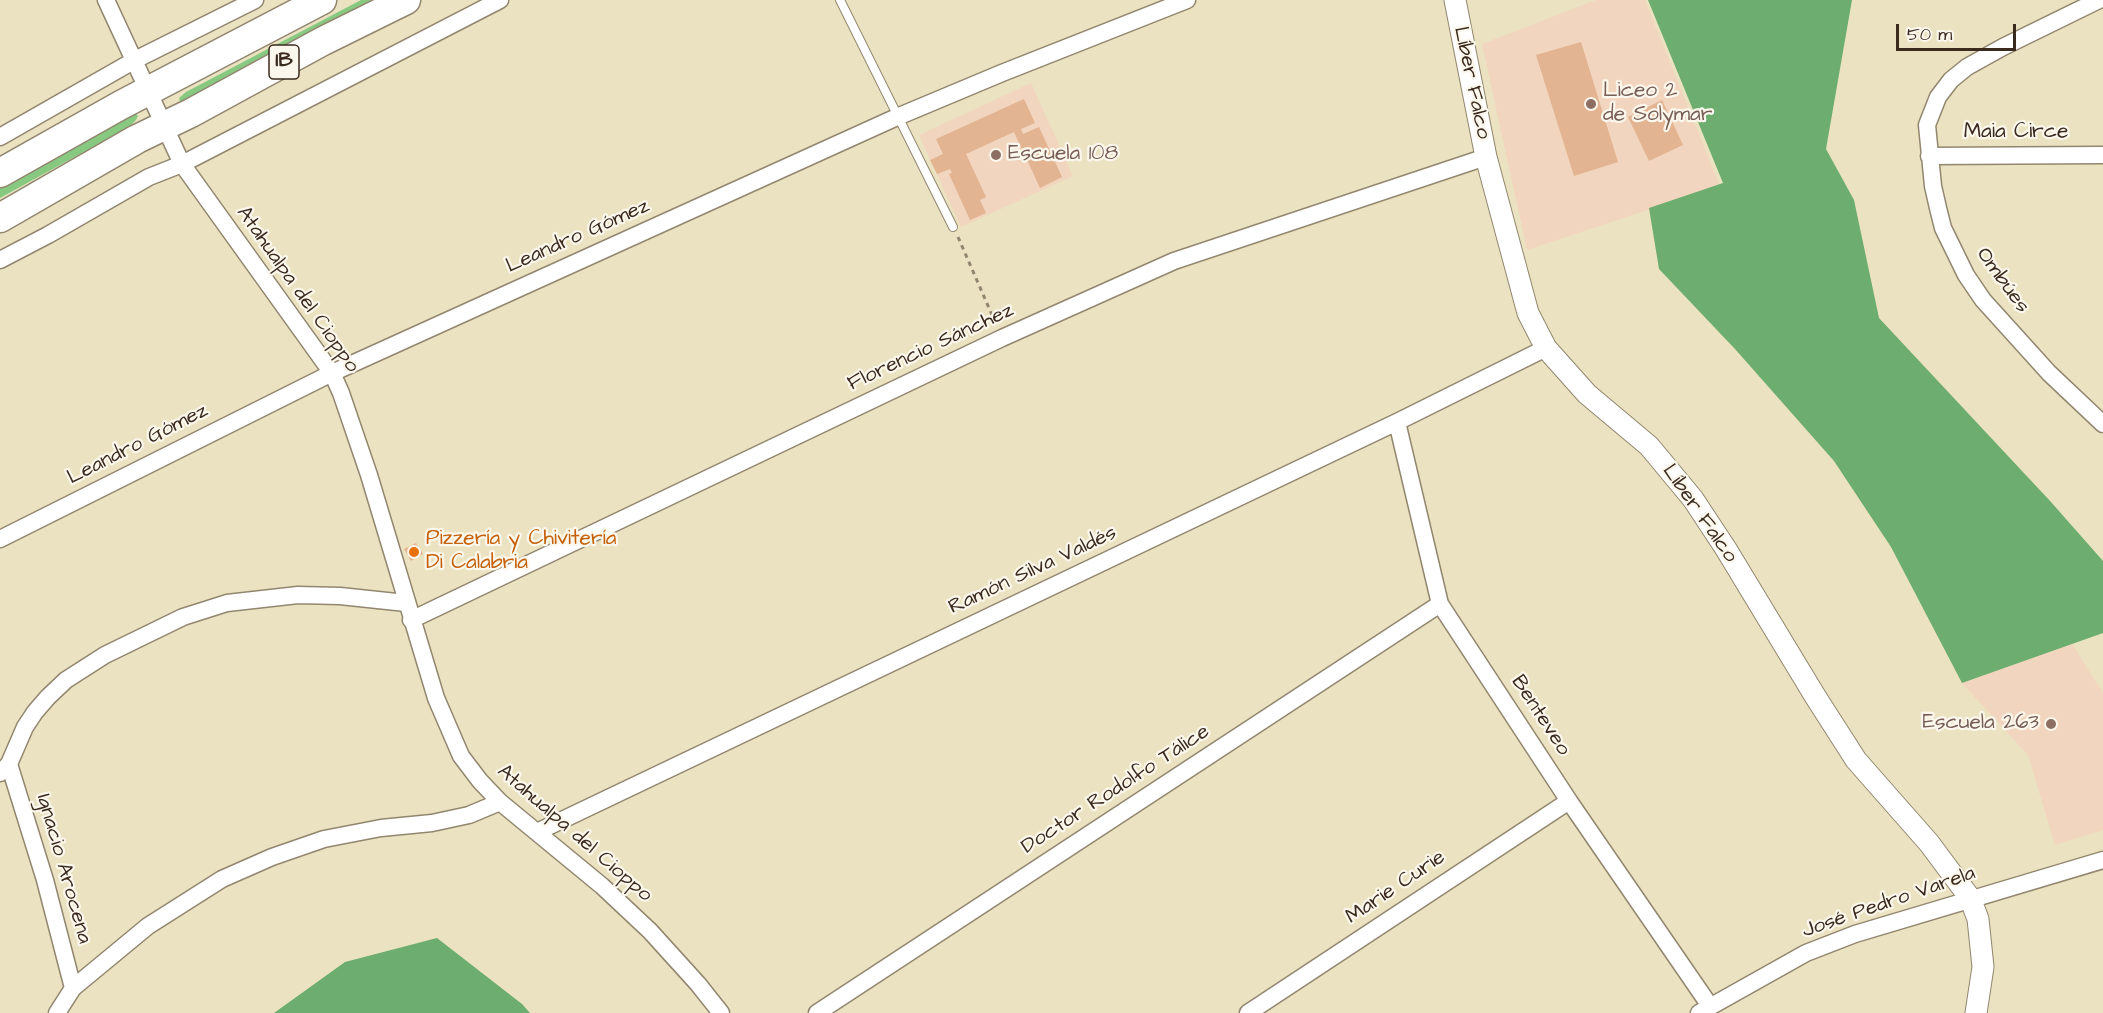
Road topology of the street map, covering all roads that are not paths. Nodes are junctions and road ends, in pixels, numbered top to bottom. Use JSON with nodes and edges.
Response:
{"nodes":[{"id":1,"x":106,"y":0,"type":"edge"},
{"id":2,"x":255,"y":0,"type":"edge"},
{"id":3,"x":322,"y":0,"type":"edge"},
{"id":4,"x":406,"y":0,"type":"edge"},
{"id":5,"x":500,"y":0,"type":"edge"},
{"id":6,"x":840,"y":0,"type":"edge"},
{"id":7,"x":1186,"y":0,"type":"edge"},
{"id":8,"x":1455,"y":0,"type":"edge"},
{"id":9,"x":2099,"y":0,"type":"edge"},
{"id":10,"x":135,"y":60,"type":"junction"},
{"id":11,"x":148,"y":91,"type":"junction"},
{"id":12,"x":897,"y":117,"type":"junction"},
{"id":13,"x":163,"y":126,"type":"junction"},
{"id":14,"x":0,"y":137,"type":"edge"},
{"id":15,"x":2103,"y":155,"type":"edge"},
{"id":16,"x":1929,"y":156,"type":"junction"},
{"id":17,"x":1486,"y":157,"type":"junction"},
{"id":18,"x":182,"y":164,"type":"junction"},
{"id":19,"x":0,"y":173,"type":"edge"},
{"id":20,"x":0,"y":218,"type":"edge"},
{"id":21,"x":953,"y":227,"type":"road end"},
{"id":22,"x":0,"y":260,"type":"edge"},
{"id":23,"x":1546,"y":348,"type":"junction"},
{"id":24,"x":332,"y":373,"type":"junction"},
{"id":25,"x":1397,"y":422,"type":"junction"},
{"id":26,"x":2103,"y":424,"type":"edge"},
{"id":27,"x":0,"y":539,"type":"edge"},
{"id":28,"x":406,"y":603,"type":"junction"},
{"id":29,"x":1440,"y":604,"type":"junction"},
{"id":30,"x":411,"y":620,"type":"junction"},
{"id":31,"x":4,"y":768,"type":"edge"},
{"id":32,"x":1569,"y":801,"type":"junction"},
{"id":33,"x":500,"y":802,"type":"junction"},
{"id":34,"x":537,"y":832,"type":"junction"},
{"id":35,"x":2103,"y":860,"type":"edge"},
{"id":36,"x":1970,"y":898,"type":"junction"},
{"id":37,"x":73,"y":988,"type":"junction"},
{"id":38,"x":1704,"y":1010,"type":"edge"},
{"id":39,"x":57,"y":1013,"type":"edge"},
{"id":40,"x":721,"y":1013,"type":"edge"},
{"id":41,"x":817,"y":1013,"type":"edge"},
{"id":42,"x":1248,"y":1013,"type":"edge"},
{"id":43,"x":1976,"y":1013,"type":"edge"}],
"edges":[{"from":1,"to":10,"type":"street","name":"Atahualpa del Cioppo"},
{"from":2,"to":10,"type":"street"},
{"from":3,"to":11,"type":"highway","number":"IB"},
{"from":4,"to":13,"type":"highway","number":"IB"},
{"from":5,"to":18,"type":"street"},
{"from":6,"to":12,"type":"lane"},
{"from":7,"to":12,"type":"street","name":"Leandro Gómez"},
{"from":8,"to":17,"type":"street","name":"Líber Falco"},
{"from":9,"to":16,"type":"street","name":"Ombúes"},
{"from":10,"to":11,"type":"street","name":"Atahualpa del Cioppo"},
{"from":10,"to":14,"type":"street"},
{"from":11,"to":13,"type":"street","name":"Atahualpa del Cioppo"},
{"from":11,"to":19,"type":"highway","number":"IB"},
{"from":12,"to":21,"type":"lane"},
{"from":12,"to":24,"type":"street","name":"Leandro Gómez"},
{"from":13,"to":18,"type":"street","name":"Atahualpa del Cioppo"},
{"from":13,"to":20,"type":"highway","number":"IB"},
{"from":15,"to":16,"type":"street","name":"Maia Circe"},
{"from":16,"to":26,"type":"street","name":"Ombúes"},
{"from":17,"to":23,"type":"street","name":"Líber Falco"},
{"from":17,"to":30,"type":"street","name":"Florencio Sánchez"},
{"from":18,"to":22,"type":"street"},
{"from":18,"to":24,"type":"street","name":"Atahualpa del Cioppo"},
{"from":23,"to":25,"type":"street","name":"Ramón Silva Valdés"},
{"from":23,"to":36,"type":"street","name":"Líber Falco"},
{"from":24,"to":27,"type":"street","name":"Leandro Gómez"},
{"from":24,"to":28,"type":"street","name":"Atahualpa del Cioppo"},
{"from":25,"to":29,"type":"street","name":"Benteveo"},
{"from":25,"to":34,"type":"street","name":"Ramón Silva Valdés"},
{"from":28,"to":30,"type":"street","name":"Atahualpa del Cioppo"},
{"from":28,"to":31,"type":"street"},
{"from":29,"to":32,"type":"street","name":"Benteveo"},
{"from":29,"to":41,"type":"street","name":"Doctor Rodolfo Tálice"},
{"from":30,"to":33,"type":"street","name":"Atahualpa del Cioppo"},
{"from":31,"to":37,"type":"street","name":"Ignacio Arocena"},
{"from":32,"to":38,"type":"street","name":"Benteveo"},
{"from":32,"to":42,"type":"street","name":"Marie Curie"},
{"from":33,"to":34,"type":"street","name":"Atahualpa del Cioppo"},
{"from":33,"to":37,"type":"street"},
{"from":34,"to":40,"type":"street","name":"Atahualpa del Cioppo"},
{"from":35,"to":36,"type":"street","name":"José Pedro Varela"},
{"from":36,"to":38,"type":"street","name":"José Pedro Varela"},
{"from":36,"to":43,"type":"street","name":"Líber Falco"},
{"from":37,"to":39,"type":"street"}]}
